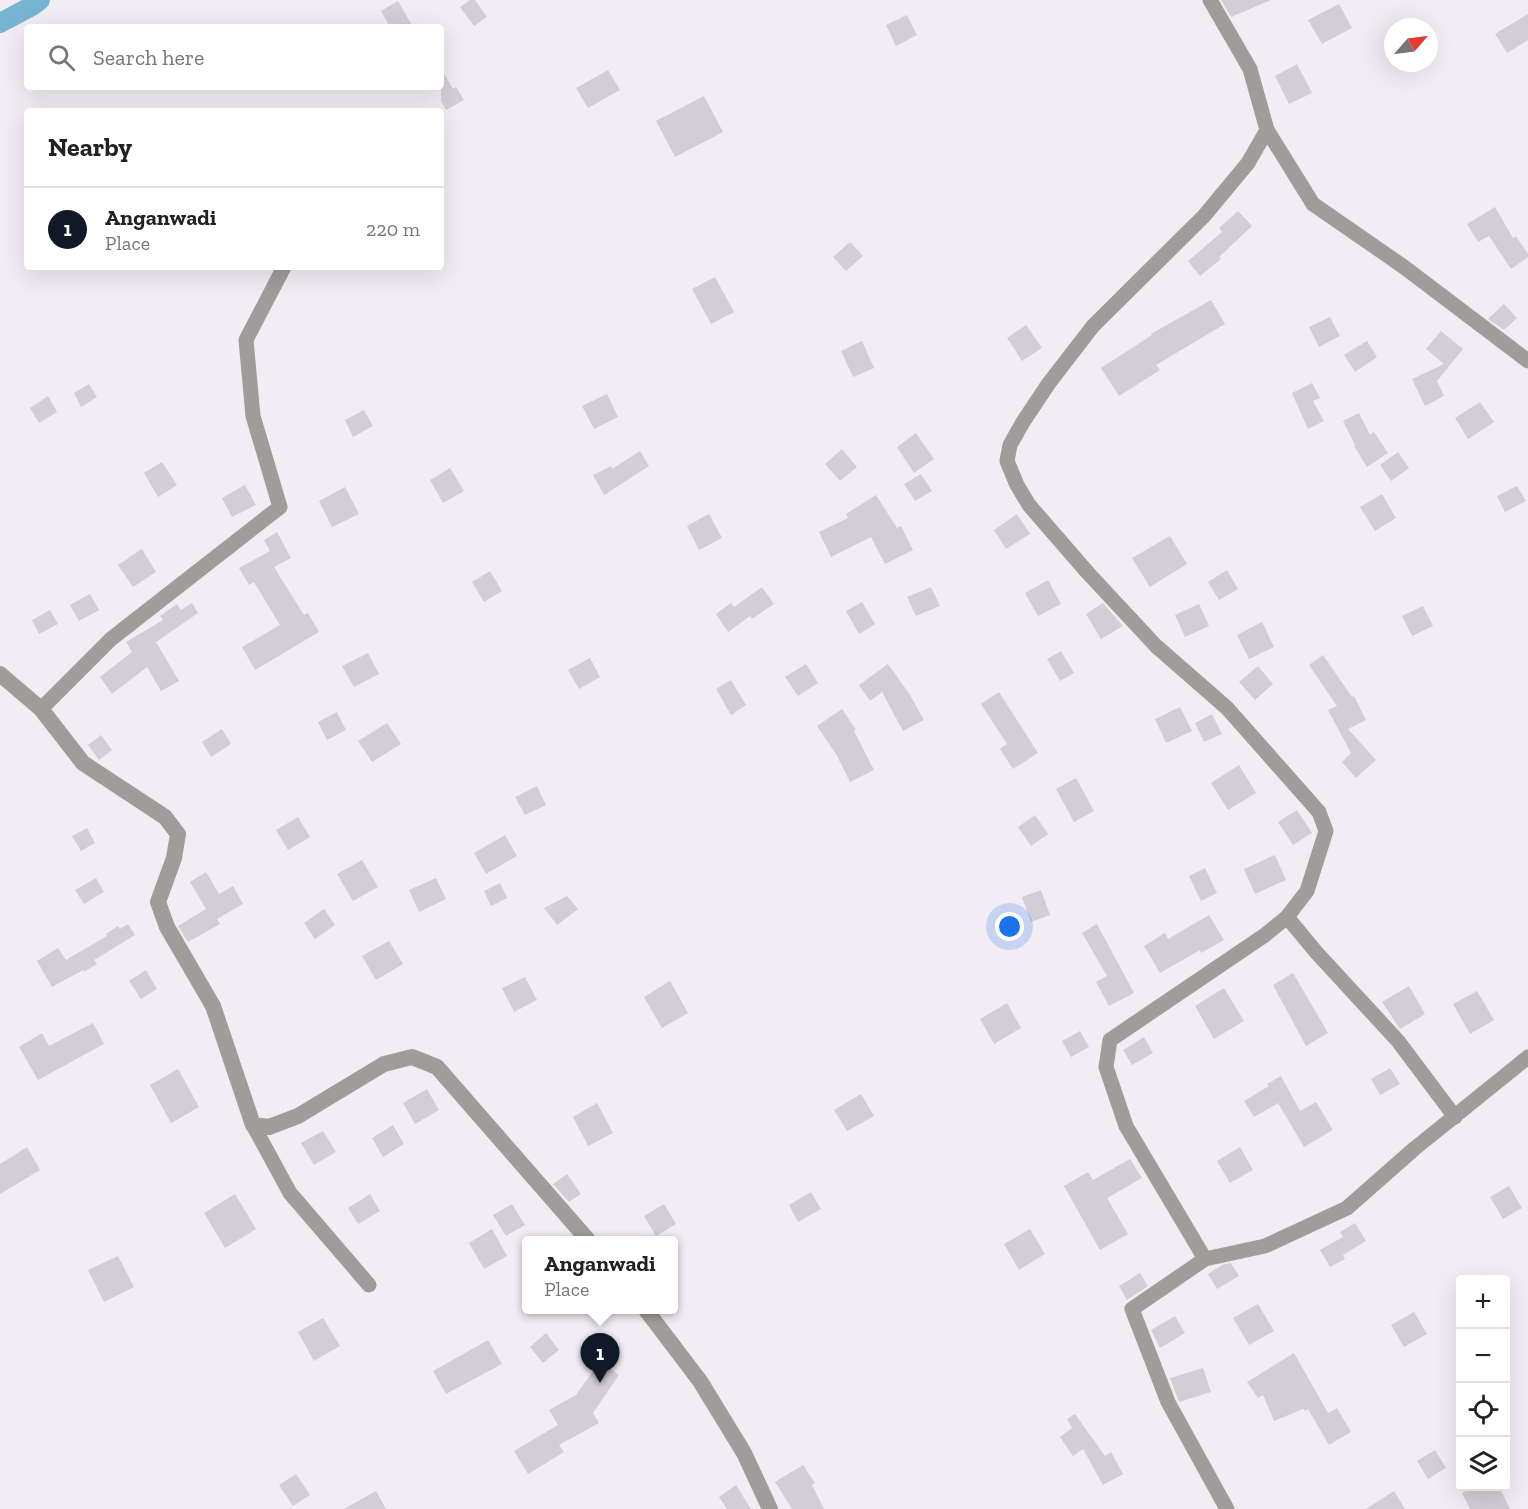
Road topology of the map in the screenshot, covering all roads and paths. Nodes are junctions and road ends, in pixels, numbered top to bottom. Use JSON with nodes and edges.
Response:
{"nodes":[{"id":1,"x":1210,"y":0,"type":"edge"},
{"id":2,"x":1268,"y":130,"type":"junction"},
{"id":3,"x":282,"y":270,"type":"edge"},
{"id":4,"x":1528,"y":361,"type":"edge"},
{"id":5,"x":0,"y":674,"type":"edge"},
{"id":6,"x":41,"y":709,"type":"junction"},
{"id":7,"x":1287,"y":917,"type":"junction"},
{"id":8,"x":1528,"y":1057,"type":"edge"},
{"id":9,"x":1455,"y":1117,"type":"junction"},
{"id":10,"x":253,"y":1125,"type":"junction"},
{"id":11,"x":585,"y":1236,"type":"edge"},
{"id":12,"x":1205,"y":1259,"type":"junction"},
{"id":13,"x":369,"y":1285,"type":"dead end"},
{"id":14,"x":649,"y":1314,"type":"edge"},
{"id":15,"x":770,"y":1509,"type":"edge"},
{"id":16,"x":1227,"y":1509,"type":"edge"}],
"edges":[{"from":1,"to":2,"type":"street"},
{"from":2,"to":4,"type":"street"},
{"from":2,"to":7,"type":"street"},
{"from":3,"to":6,"type":"street"},
{"from":5,"to":6,"type":"street"},
{"from":6,"to":10,"type":"street"},
{"from":7,"to":9,"type":"street"},
{"from":7,"to":12,"type":"street"},
{"from":8,"to":9,"type":"street"},
{"from":9,"to":12,"type":"street"},
{"from":10,"to":11,"type":"street"},
{"from":10,"to":13,"type":"street"},
{"from":12,"to":16,"type":"street"},
{"from":14,"to":15,"type":"street"}]}
